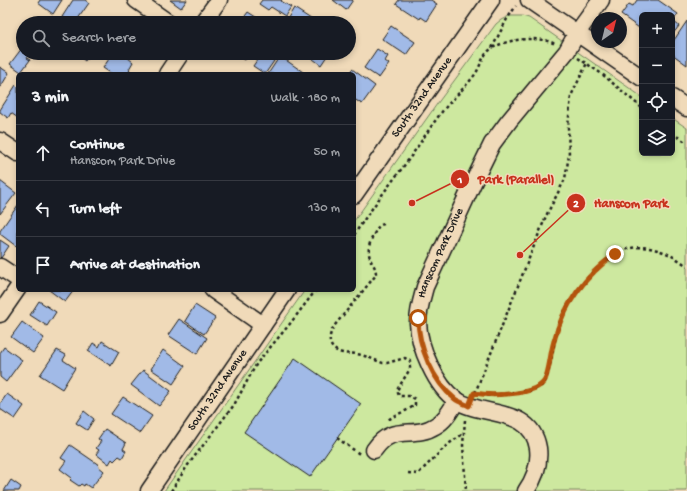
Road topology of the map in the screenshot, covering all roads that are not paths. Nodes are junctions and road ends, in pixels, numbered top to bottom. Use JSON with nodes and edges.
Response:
{"nodes":[{"id":1,"x":136,"y":0,"type":"edge"},
{"id":2,"x":219,"y":0,"type":"edge"},
{"id":3,"x":491,"y":0,"type":"edge"},
{"id":4,"x":529,"y":0,"type":"edge"},
{"id":5,"x":600,"y":0,"type":"edge"},
{"id":6,"x":159,"y":16,"type":"edge"},
{"id":7,"x":207,"y":16,"type":"edge"},
{"id":8,"x":577,"y":33,"type":"junction"},
{"id":9,"x":177,"y":60,"type":"edge"},
{"id":10,"x":168,"y":72,"type":"edge"},
{"id":11,"x":639,"y":76,"type":"edge"},
{"id":12,"x":675,"y":100,"type":"edge"},
{"id":13,"x":687,"y":108,"type":"edge"},
{"id":14,"x":0,"y":141,"type":"edge"},
{"id":15,"x":16,"y":152,"type":"edge"},
{"id":16,"x":356,"y":192,"type":"edge"},
{"id":17,"x":0,"y":267,"type":"edge"},
{"id":18,"x":16,"y":278,"type":"edge"},
{"id":19,"x":16,"y":291,"type":"edge"},
{"id":20,"x":216,"y":292,"type":"edge"},
{"id":21,"x":286,"y":292,"type":"edge"},
{"id":22,"x":0,"y":314,"type":"edge"},
{"id":23,"x":263,"y":325,"type":"junction"},
{"id":24,"x":468,"y":400,"type":"junction"},
{"id":25,"x":369,"y":450,"type":"road end"},
{"id":26,"x":149,"y":491,"type":"edge"},
{"id":27,"x":526,"y":491,"type":"edge"}],
"edges":[{"from":1,"to":6,"type":"street"},
{"from":2,"to":7,"type":"street"},
{"from":3,"to":16,"type":"street","name":"South 32nd Avenue"},
{"from":4,"to":8,"type":"street"},
{"from":5,"to":8,"type":"street","name":"Hanscom Park Drive"},
{"from":8,"to":11,"type":"street"},
{"from":8,"to":24,"type":"street","name":"Hanscom Park Drive"},
{"from":9,"to":10,"type":"street"},
{"from":12,"to":13,"type":"street"},
{"from":14,"to":15,"type":"street"},
{"from":17,"to":18,"type":"street"},
{"from":19,"to":22,"type":"street"},
{"from":20,"to":23,"type":"street"},
{"from":21,"to":23,"type":"street","name":"South 32nd Avenue"},
{"from":23,"to":26,"type":"street","name":"South 32nd Avenue"},
{"from":24,"to":25,"type":"street"},
{"from":24,"to":27,"type":"street"}]}
